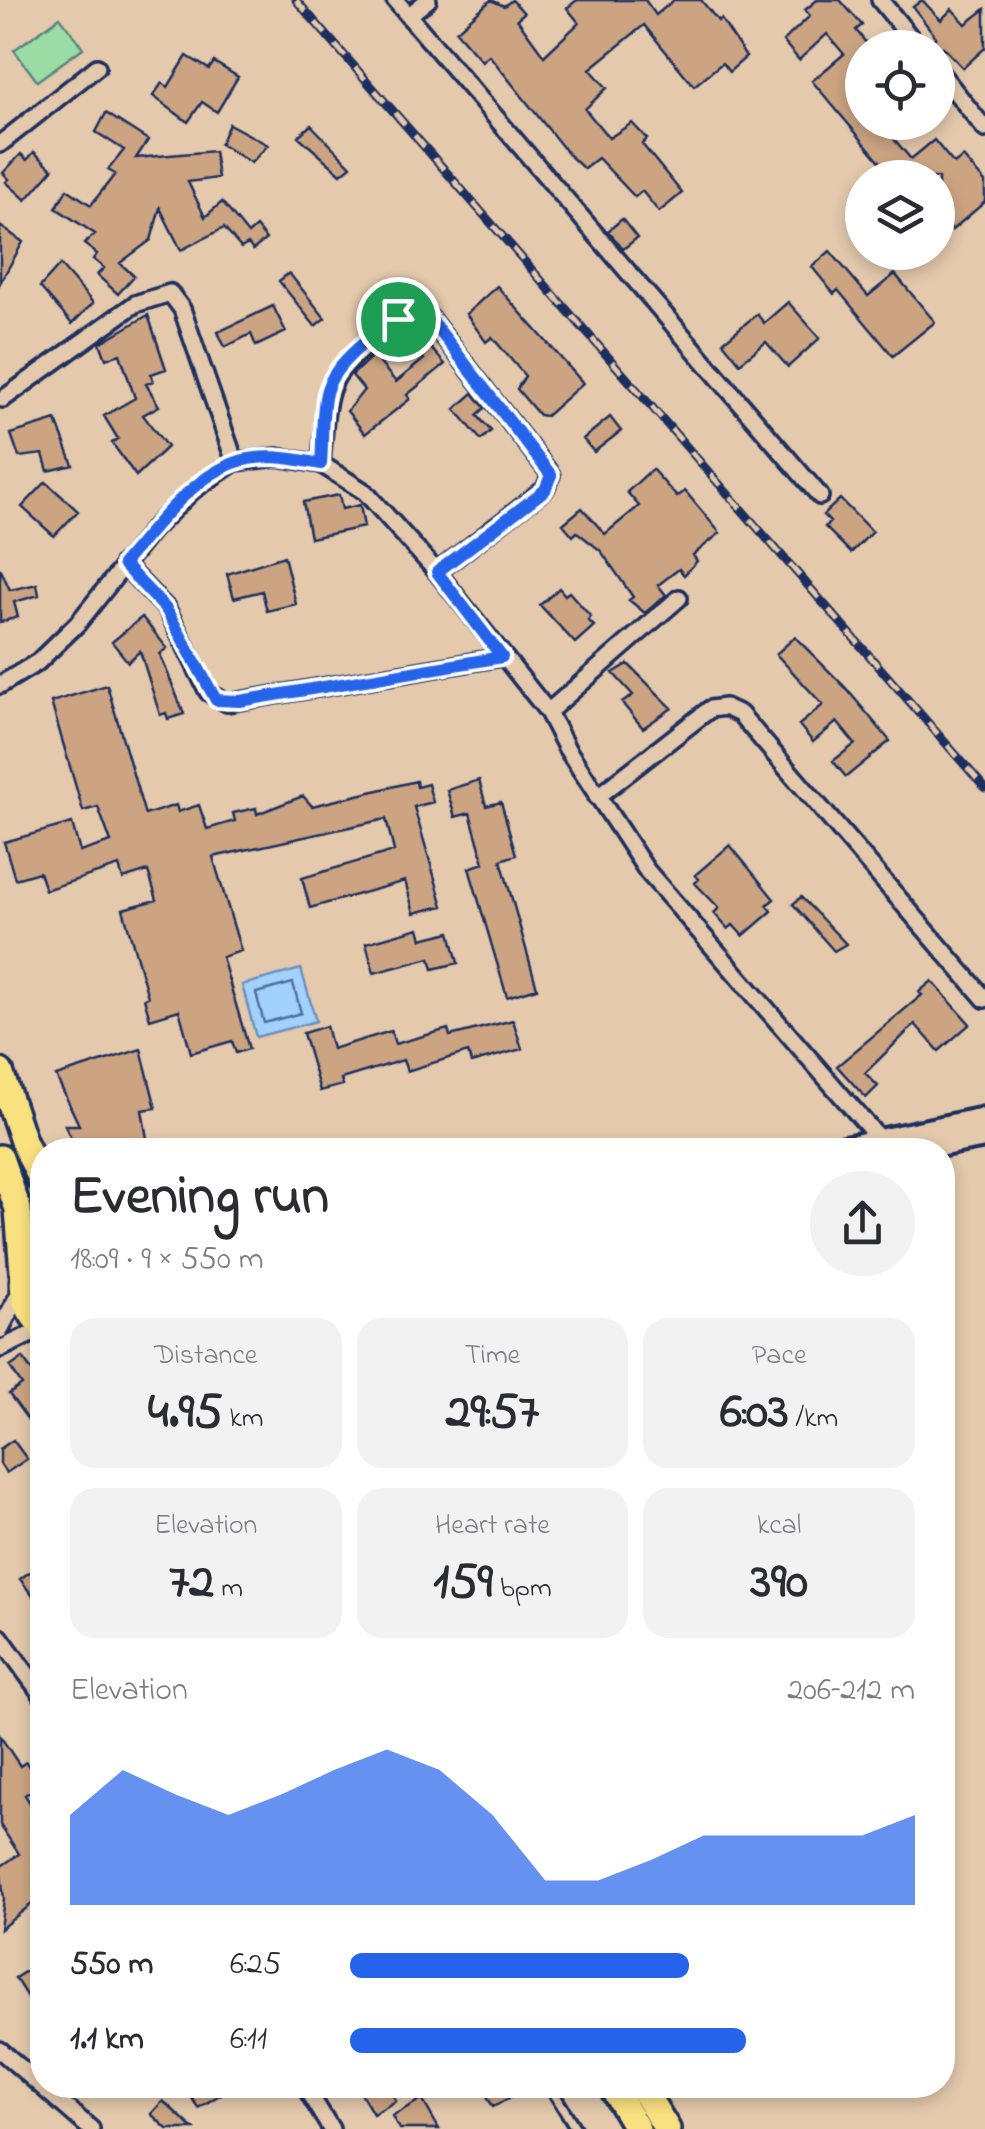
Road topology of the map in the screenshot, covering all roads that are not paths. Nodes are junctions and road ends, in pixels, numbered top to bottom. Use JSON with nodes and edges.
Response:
{"nodes":[{"id":1,"x":395,"y":0,"type":"edge"},
{"id":2,"x":428,"y":0,"type":"edge"},
{"id":3,"x":880,"y":0,"type":"edge"},
{"id":4,"x":408,"y":16,"type":"junction"},
{"id":5,"x":904,"y":30,"type":"edge"},
{"id":6,"x":96,"y":67,"type":"dead end"},
{"id":7,"x":955,"y":91,"type":"edge"},
{"id":8,"x":985,"y":129,"type":"edge"},
{"id":9,"x":0,"y":144,"type":"edge"},
{"id":10,"x":3,"y":399,"type":"dead end"},
{"id":11,"x":235,"y":462,"type":"junction"},
{"id":12,"x":321,"y":464,"type":"junction"},
{"id":13,"x":820,"y":496,"type":"dead end"},
{"id":14,"x":123,"y":564,"type":"junction"},
{"id":15,"x":437,"y":572,"type":"junction"},
{"id":16,"x":679,"y":598,"type":"dead end"},
{"id":17,"x":502,"y":657,"type":"junction"},
{"id":18,"x":0,"y":685,"type":"edge"},
{"id":19,"x":548,"y":712,"type":"junction"},
{"id":20,"x":596,"y":797,"type":"junction"},
{"id":21,"x":985,"y":999,"type":"edge"},
{"id":22,"x":0,"y":1072,"type":"edge"},
{"id":23,"x":985,"y":1118,"type":"edge"},
{"id":24,"x":985,"y":1136,"type":"edge"},
{"id":25,"x":878,"y":1138,"type":"edge"},
{"id":26,"x":890,"y":1138,"type":"edge"},
{"id":27,"x":955,"y":1142,"type":"edge"},
{"id":28,"x":30,"y":1156,"type":"edge"},
{"id":29,"x":3,"y":1173,"type":"edge"},
{"id":30,"x":30,"y":1253,"type":"edge"},
{"id":31,"x":23,"y":1280,"type":"junction"},
{"id":32,"x":30,"y":1309,"type":"edge"},
{"id":33,"x":0,"y":1330,"type":"edge"},
{"id":34,"x":30,"y":1333,"type":"edge"},
{"id":35,"x":0,"y":1348,"type":"edge"},
{"id":36,"x":0,"y":1638,"type":"edge"},
{"id":37,"x":30,"y":1679,"type":"edge"},
{"id":38,"x":0,"y":2050,"type":"edge"},
{"id":39,"x":30,"y":2076,"type":"edge"},
{"id":40,"x":55,"y":2098,"type":"edge"},
{"id":41,"x":312,"y":2098,"type":"edge"},
{"id":42,"x":558,"y":2098,"type":"edge"},
{"id":43,"x":619,"y":2098,"type":"edge"},
{"id":44,"x":648,"y":2098,"type":"edge"},
{"id":45,"x":91,"y":2129,"type":"edge"},
{"id":46,"x":331,"y":2129,"type":"edge"},
{"id":47,"x":576,"y":2129,"type":"edge"},
{"id":48,"x":637,"y":2129,"type":"edge"},
{"id":49,"x":667,"y":2129,"type":"edge"}],
"edges":[{"from":1,"to":4,"type":"street"},
{"from":2,"to":4,"type":"street"},
{"from":3,"to":5,"type":"street"},
{"from":4,"to":13,"type":"street"},
{"from":6,"to":9,"type":"street"},
{"from":7,"to":8,"type":"street"},
{"from":10,"to":11,"type":"street"},
{"from":11,"to":12,"type":"street"},
{"from":11,"to":14,"type":"street"},
{"from":12,"to":15,"type":"street"},
{"from":12,"to":15,"type":"street"},
{"from":14,"to":17,"type":"street"},
{"from":14,"to":18,"type":"street"},
{"from":15,"to":17,"type":"street"},
{"from":16,"to":19,"type":"street"},
{"from":17,"to":19,"type":"street"},
{"from":19,"to":20,"type":"street"},
{"from":20,"to":21,"type":"street"},
{"from":20,"to":25,"type":"street"},
{"from":22,"to":28,"type":"main road"},
{"from":23,"to":26,"type":"street"},
{"from":24,"to":27,"type":"street"},
{"from":29,"to":31,"type":"main road"},
{"from":30,"to":31,"type":"main road"},
{"from":31,"to":32,"type":"main road"},
{"from":31,"to":33,"type":"street"},
{"from":34,"to":35,"type":"street"},
{"from":36,"to":37,"type":"street"},
{"from":38,"to":39,"type":"street"},
{"from":40,"to":45,"type":"street"},
{"from":41,"to":46,"type":"street"},
{"from":42,"to":47,"type":"lane"},
{"from":43,"to":48,"type":"main road"},
{"from":44,"to":49,"type":"main road"}]}
